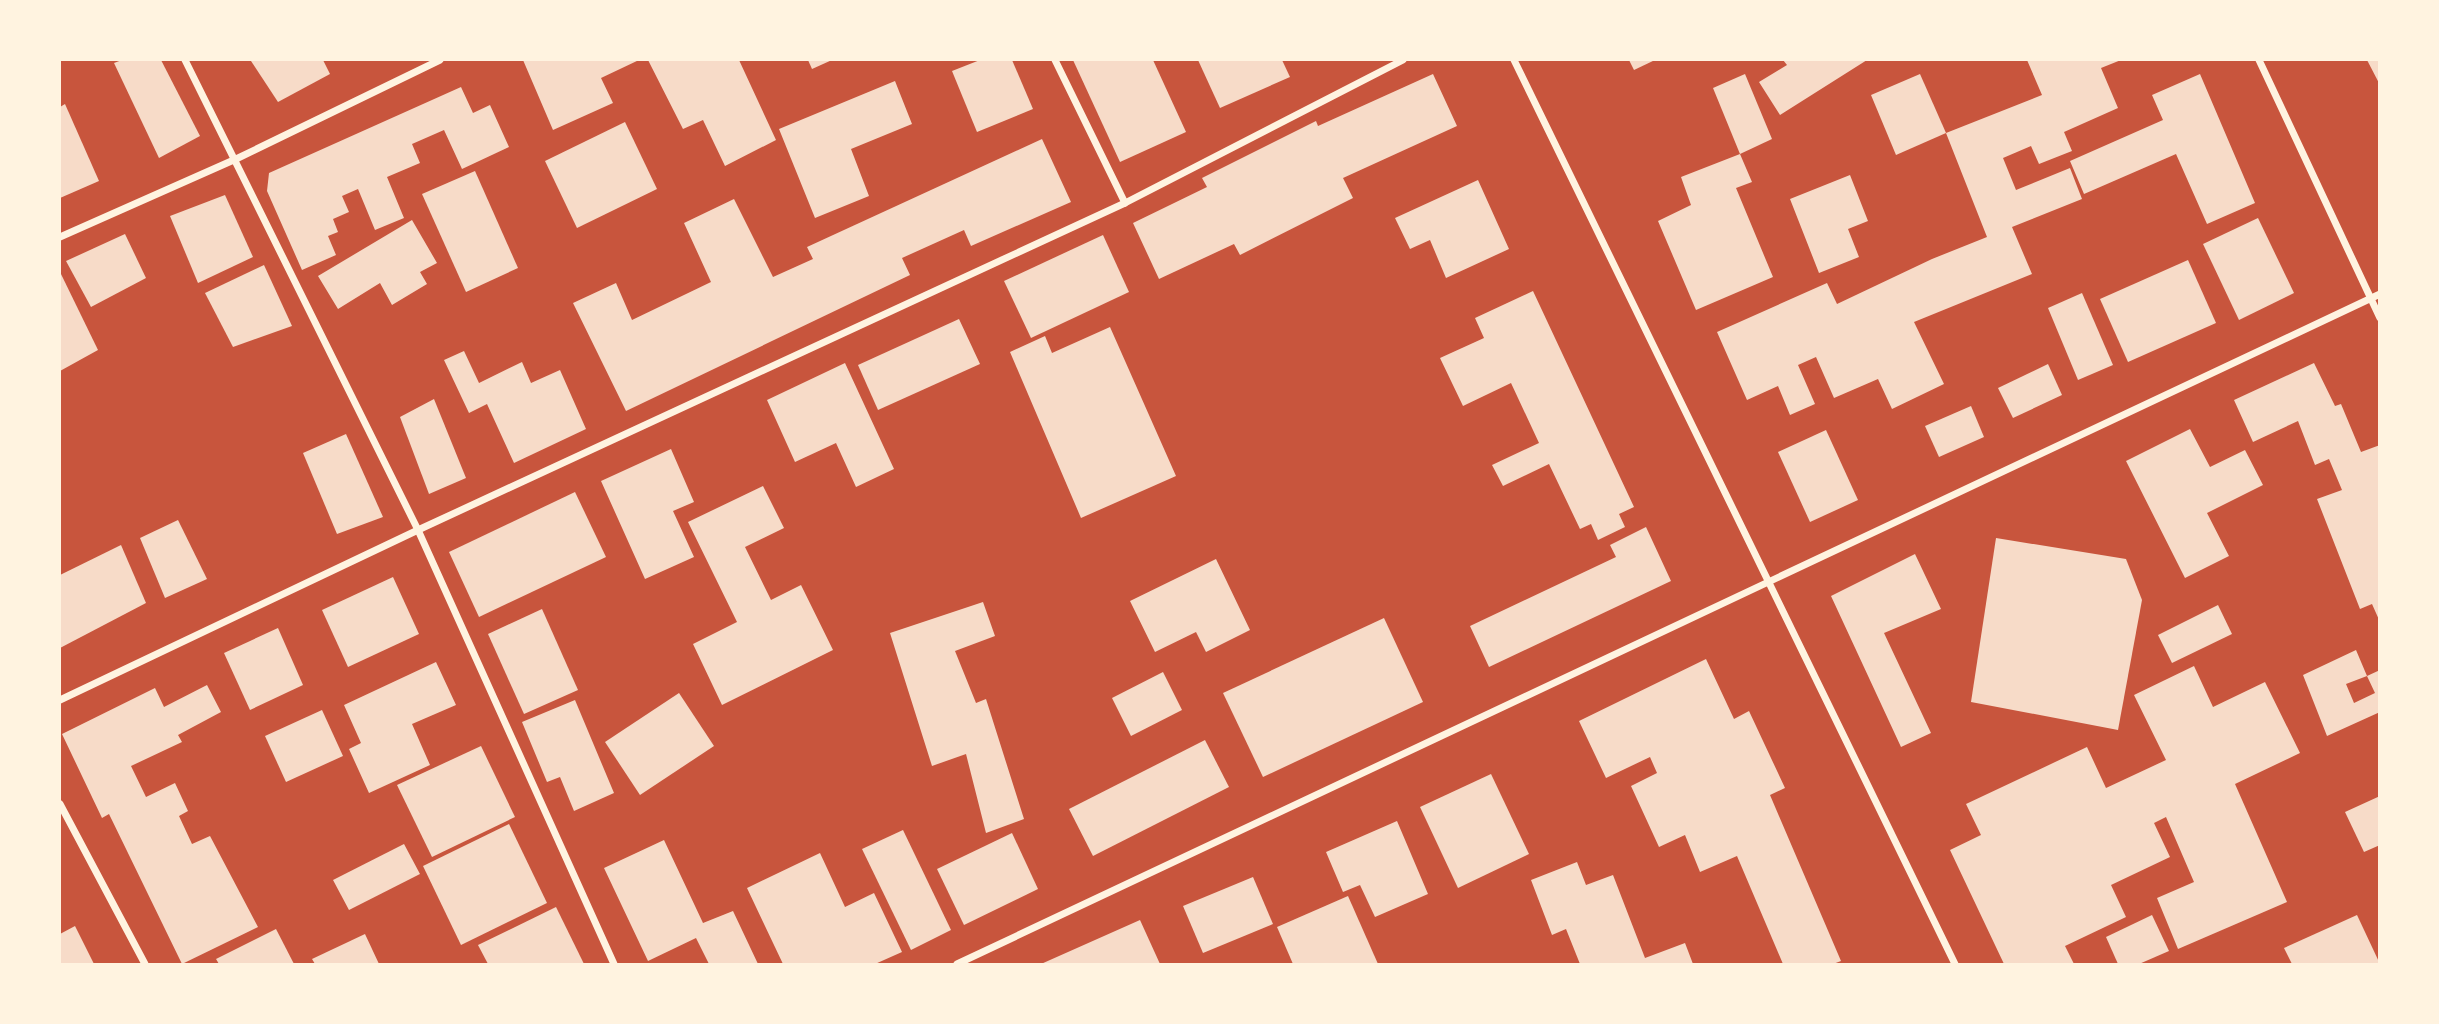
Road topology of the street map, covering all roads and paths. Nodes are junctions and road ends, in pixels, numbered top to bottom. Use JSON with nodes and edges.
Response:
{"nodes":[{"id":1,"x":185,"y":60,"type":"edge"},
{"id":2,"x":440,"y":60,"type":"edge"},
{"id":3,"x":1055,"y":60,"type":"edge"},
{"id":4,"x":1403,"y":60,"type":"edge"},
{"id":5,"x":1514,"y":60,"type":"edge"},
{"id":6,"x":2259,"y":60,"type":"edge"},
{"id":7,"x":236,"y":159,"type":"junction"},
{"id":8,"x":1125,"y":204,"type":"junction"},
{"id":9,"x":60,"y":237,"type":"edge"},
{"id":10,"x":2379,"y":294,"type":"edge"},
{"id":11,"x":2370,"y":298,"type":"junction"},
{"id":12,"x":2379,"y":318,"type":"edge"},
{"id":13,"x":418,"y":530,"type":"junction"},
{"id":14,"x":1770,"y":583,"type":"junction"},
{"id":15,"x":60,"y":700,"type":"edge"},
{"id":16,"x":60,"y":804,"type":"edge"},
{"id":17,"x":145,"y":964,"type":"edge"},
{"id":18,"x":614,"y":964,"type":"edge"},
{"id":19,"x":957,"y":964,"type":"edge"},
{"id":20,"x":1955,"y":964,"type":"edge"}],
"edges":[{"from":1,"to":7,"type":"street"},
{"from":2,"to":7,"type":"street"},
{"from":3,"to":8,"type":"street"},
{"from":4,"to":8,"type":"street"},
{"from":5,"to":14,"type":"street"},
{"from":6,"to":11,"type":"street"},
{"from":7,"to":9,"type":"street"},
{"from":7,"to":13,"type":"street"},
{"from":8,"to":13,"type":"street"},
{"from":10,"to":11,"type":"street"},
{"from":11,"to":12,"type":"street"},
{"from":11,"to":14,"type":"street"},
{"from":13,"to":15,"type":"street"},
{"from":13,"to":18,"type":"street"},
{"from":14,"to":19,"type":"street"},
{"from":14,"to":20,"type":"street"},
{"from":16,"to":17,"type":"street"}]}
